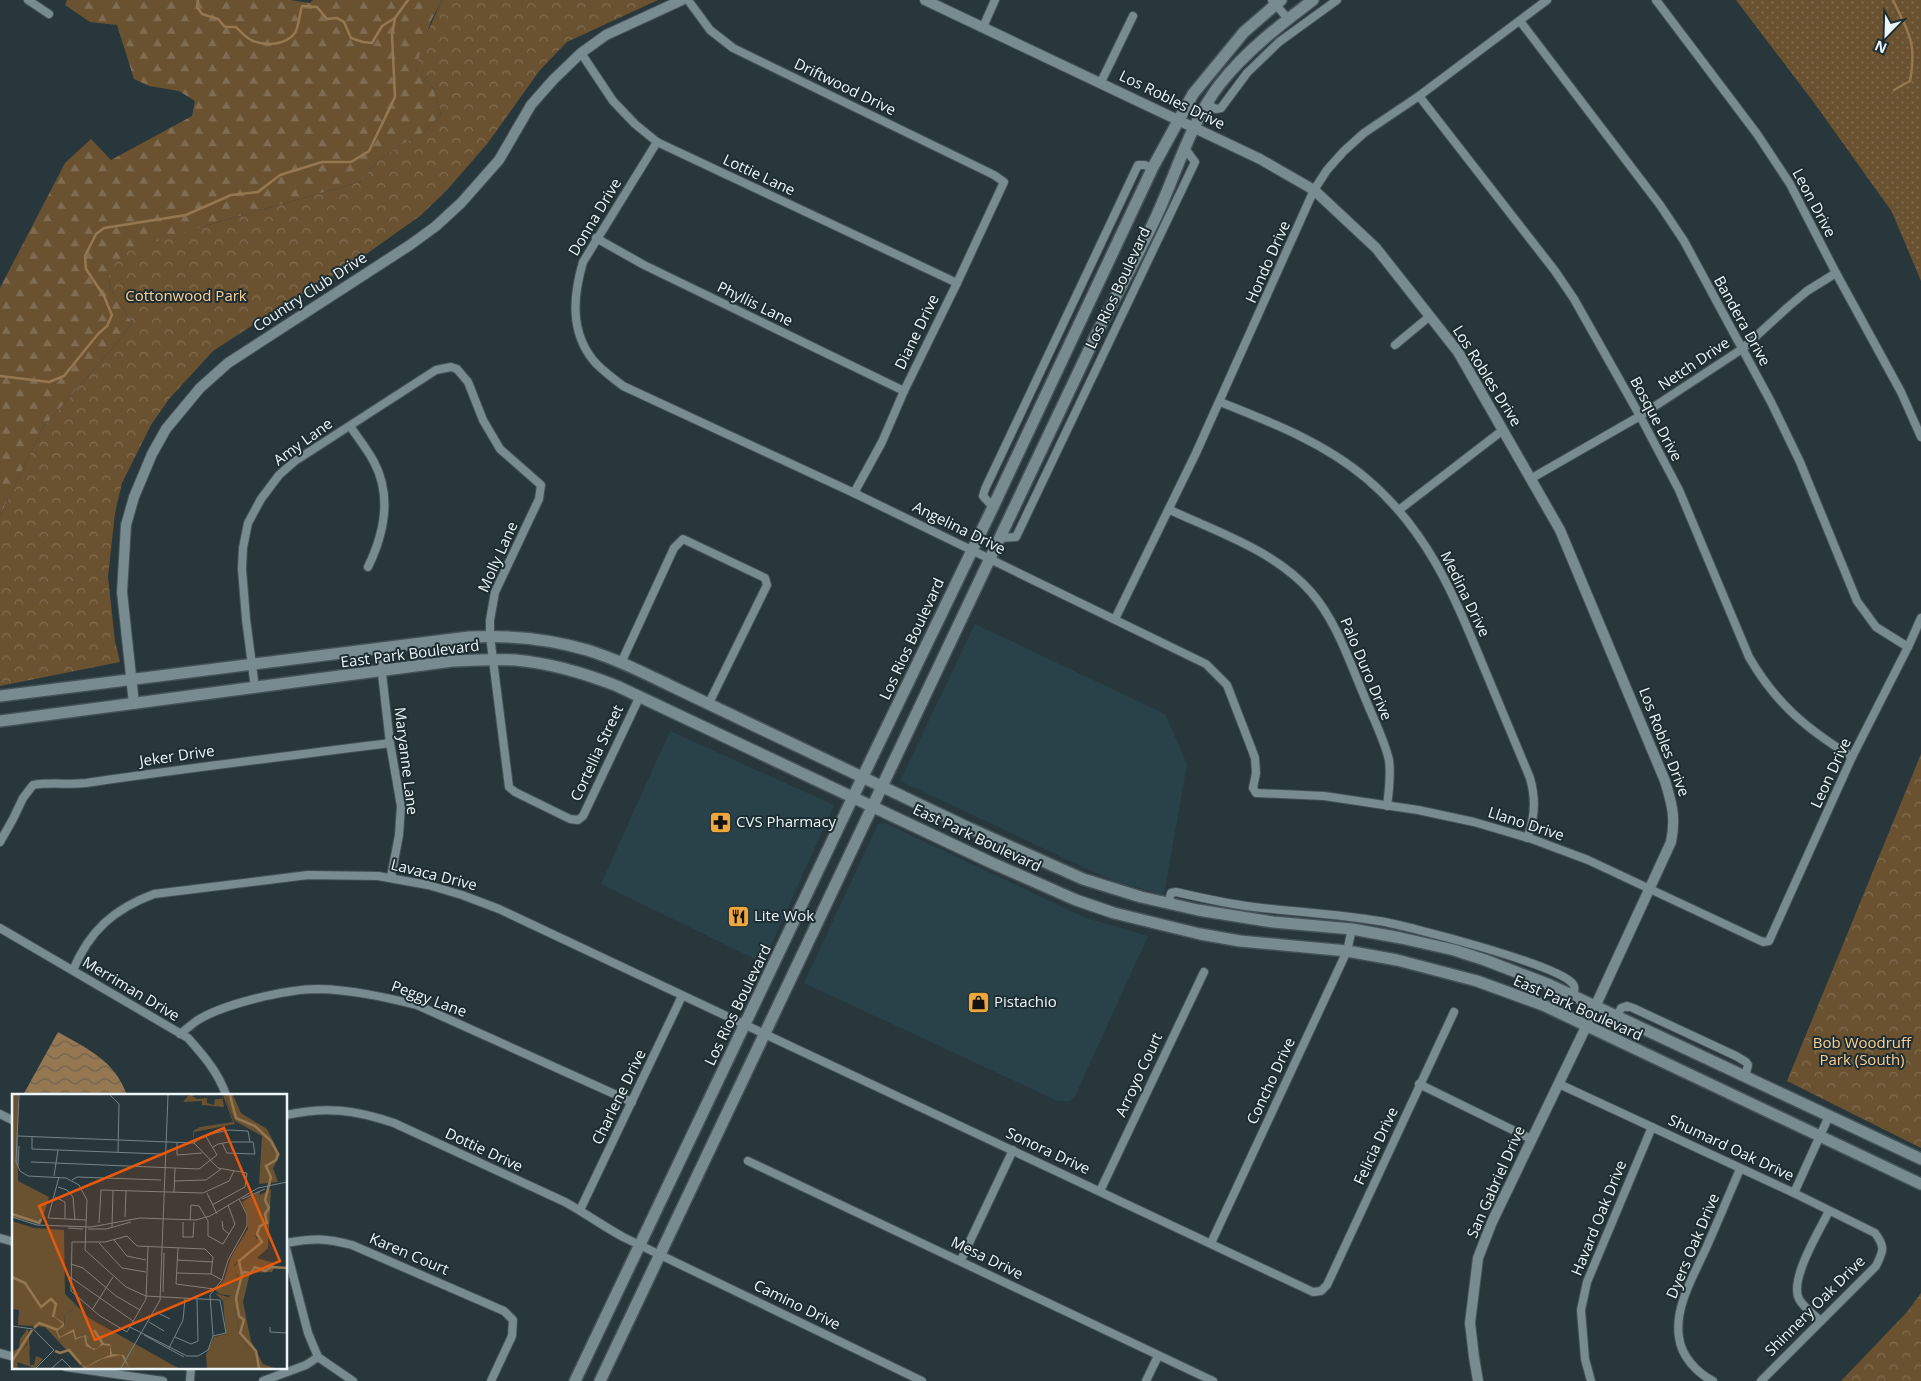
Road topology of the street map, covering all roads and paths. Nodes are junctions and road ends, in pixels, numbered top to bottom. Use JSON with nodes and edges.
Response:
{"nodes":[{"id":1,"x":28,"y":0,"type":"edge"},
{"id":2,"x":682,"y":0,"type":"edge"},
{"id":3,"x":688,"y":0,"type":"edge"},
{"id":4,"x":925,"y":0,"type":"edge"},
{"id":5,"x":995,"y":0,"type":"edge"},
{"id":6,"x":1313,"y":0,"type":"edge"},
{"id":7,"x":1337,"y":0,"type":"edge"},
{"id":8,"x":1547,"y":0,"type":"edge"},
{"id":9,"x":1656,"y":0,"type":"edge"},
{"id":10,"x":1276,"y":2,"type":"edge"},
{"id":11,"x":48,"y":14,"type":"dead end"},
{"id":12,"x":1133,"y":16,"type":"dead end"},
{"id":13,"x":1288,"y":18,"type":"junction"},
{"id":14,"x":1520,"y":21,"type":"junction"},
{"id":15,"x":983,"y":27,"type":"junction"},
{"id":16,"x":580,"y":53,"type":"junction"},
{"id":17,"x":1101,"y":82,"type":"junction"},
{"id":18,"x":1419,"y":96,"type":"junction"},
{"id":19,"x":1206,"y":104,"type":"junction"},
{"id":20,"x":1178,"y":119,"type":"junction"},
{"id":21,"x":1195,"y":127,"type":"junction"},
{"id":22,"x":657,"y":142,"type":"junction"},
{"id":23,"x":1004,"y":182,"type":"joint"},
{"id":24,"x":1314,"y":190,"type":"junction"},
{"id":25,"x":596,"y":238,"type":"junction"},
{"id":26,"x":1836,"y":273,"type":"junction"},
{"id":27,"x":957,"y":284,"type":"junction"},
{"id":28,"x":1430,"y":316,"type":"junction"},
{"id":29,"x":582,"y":341,"type":"joint"},
{"id":30,"x":1395,"y":345,"type":"dead end"},
{"id":31,"x":1742,"y":349,"type":"junction"},
{"id":32,"x":457,"y":369,"type":"joint"},
{"id":33,"x":904,"y":391,"type":"junction"},
{"id":34,"x":1220,"y":402,"type":"junction"},
{"id":35,"x":1640,"y":416,"type":"junction"},
{"id":36,"x":350,"y":426,"type":"junction"},
{"id":37,"x":1503,"y":430,"type":"junction"},
{"id":38,"x":1921,"y":437,"type":"edge"},
{"id":39,"x":1532,"y":478,"type":"junction"},
{"id":40,"x":854,"y":493,"type":"junction"},
{"id":41,"x":1170,"y":510,"type":"junction"},
{"id":42,"x":1399,"y":510,"type":"junction"},
{"id":43,"x":972,"y":550,"type":"junction"},
{"id":44,"x":990,"y":559,"type":"junction"},
{"id":45,"x":368,"y":567,"type":"dead end"},
{"id":46,"x":1921,"y":618,"type":"edge"},
{"id":47,"x":1115,"y":619,"type":"junction"},
{"id":48,"x":490,"y":636,"type":"junction"},
{"id":49,"x":1908,"y":647,"type":"junction"},
{"id":50,"x":379,"y":648,"type":"junction"},
{"id":51,"x":924,"y":650,"type":"junction"},
{"id":52,"x":494,"y":660,"type":"junction"},
{"id":53,"x":941,"y":661,"type":"junction"},
{"id":54,"x":621,"y":663,"type":"junction"},
{"id":55,"x":253,"y":664,"type":"junction"},
{"id":56,"x":381,"y":672,"type":"junction"},
{"id":57,"x":132,"y":679,"type":"junction"},
{"id":58,"x":256,"y":688,"type":"junction"},
{"id":59,"x":0,"y":696,"type":"edge"},
{"id":60,"x":640,"y":696,"type":"junction"},
{"id":61,"x":134,"y":704,"type":"junction"},
{"id":62,"x":708,"y":705,"type":"junction"},
{"id":63,"x":0,"y":721,"type":"edge"},
{"id":64,"x":700,"y":724,"type":"junction"},
{"id":65,"x":390,"y":743,"type":"junction"},
{"id":66,"x":1852,"y":757,"type":"junction"},
{"id":67,"x":863,"y":777,"type":"junction"},
{"id":68,"x":883,"y":787,"type":"junction"},
{"id":69,"x":1256,"y":793,"type":"joint"},
{"id":70,"x":853,"y":797,"type":"junction"},
{"id":71,"x":874,"y":806,"type":"junction"},
{"id":72,"x":1388,"y":806,"type":"junction"},
{"id":73,"x":578,"y":820,"type":"joint"},
{"id":74,"x":1526,"y":838,"type":"junction"},
{"id":75,"x":0,"y":842,"type":"edge"},
{"id":76,"x":391,"y":877,"type":"junction"},
{"id":77,"x":1083,"y":879,"type":"junction"},
{"id":78,"x":1651,"y":888,"type":"junction"},
{"id":79,"x":1076,"y":900,"type":"junction"},
{"id":80,"x":1168,"y":904,"type":"junction"},
{"id":81,"x":0,"y":928,"type":"edge"},
{"id":82,"x":1352,"y":929,"type":"junction"},
{"id":83,"x":790,"y":930,"type":"junction"},
{"id":84,"x":810,"y":939,"type":"junction"},
{"id":85,"x":1769,"y":941,"type":"joint"},
{"id":86,"x":1347,"y":951,"type":"junction"},
{"id":87,"x":73,"y":970,"type":"junction"},
{"id":88,"x":1204,"y":972,"type":"dead end"},
{"id":89,"x":1573,"y":995,"type":"junction"},
{"id":90,"x":682,"y":996,"type":"junction"},
{"id":91,"x":1595,"y":1007,"type":"junction"},
{"id":92,"x":1454,"y":1012,"type":"dead end"},
{"id":93,"x":746,"y":1024,"type":"junction"},
{"id":94,"x":1586,"y":1026,"type":"junction"},
{"id":95,"x":764,"y":1032,"type":"junction"},
{"id":96,"x":180,"y":1034,"type":"junction"},
{"id":97,"x":1419,"y":1084,"type":"junction"},
{"id":98,"x":1559,"y":1084,"type":"junction"},
{"id":99,"x":226,"y":1094,"type":"edge"},
{"id":100,"x":632,"y":1102,"type":"junction"},
{"id":101,"x":0,"y":1114,"type":"edge"},
{"id":102,"x":288,"y":1115,"type":"edge"},
{"id":103,"x":1829,"y":1116,"type":"junction"},
{"id":104,"x":12,"y":1120,"type":"edge"},
{"id":105,"x":1652,"y":1127,"type":"junction"},
{"id":106,"x":1820,"y":1136,"type":"junction"},
{"id":107,"x":1532,"y":1139,"type":"junction"},
{"id":108,"x":1012,"y":1150,"type":"junction"},
{"id":109,"x":1921,"y":1159,"type":"edge"},
{"id":110,"x":748,"y":1161,"type":"dead end"},
{"id":111,"x":1740,"y":1169,"type":"junction"},
{"id":112,"x":1921,"y":1184,"type":"edge"},
{"id":113,"x":1100,"y":1191,"type":"junction"},
{"id":114,"x":1794,"y":1193,"type":"junction"},
{"id":115,"x":580,"y":1210,"type":"junction"},
{"id":116,"x":1829,"y":1211,"type":"junction"},
{"id":117,"x":288,"y":1243,"type":"edge"},
{"id":118,"x":1210,"y":1244,"type":"junction"},
{"id":119,"x":639,"y":1245,"type":"junction"},
{"id":120,"x":1883,"y":1247,"type":"joint"},
{"id":121,"x":659,"y":1254,"type":"junction"},
{"id":122,"x":288,"y":1256,"type":"edge"},
{"id":123,"x":961,"y":1260,"type":"junction"},
{"id":124,"x":1321,"y":1291,"type":"joint"},
{"id":125,"x":1821,"y":1321,"type":"junction"},
{"id":126,"x":318,"y":1356,"type":"junction"},
{"id":127,"x":1158,"y":1356,"type":"junction"},
{"id":128,"x":73,"y":1368,"type":"edge"},
{"id":129,"x":191,"y":1368,"type":"edge"},
{"id":130,"x":163,"y":1381,"type":"edge"},
{"id":131,"x":190,"y":1381,"type":"edge"},
{"id":132,"x":263,"y":1381,"type":"edge"},
{"id":133,"x":353,"y":1381,"type":"edge"},
{"id":134,"x":491,"y":1381,"type":"edge"},
{"id":135,"x":575,"y":1381,"type":"edge"},
{"id":136,"x":600,"y":1381,"type":"edge"},
{"id":137,"x":921,"y":1381,"type":"edge"},
{"id":138,"x":1146,"y":1381,"type":"edge"},
{"id":139,"x":1213,"y":1381,"type":"edge"},
{"id":140,"x":1478,"y":1381,"type":"edge"},
{"id":141,"x":1591,"y":1381,"type":"edge"},
{"id":142,"x":1713,"y":1381,"type":"edge"},
{"id":143,"x":1761,"y":1381,"type":"edge"}],
"edges":[{"from":1,"to":11,"type":"street"},
{"from":2,"to":16,"type":"street","name":"Country Club Drive"},
{"from":3,"to":23,"type":"street","name":"Driftwood Drive"},
{"from":4,"to":15,"type":"street","name":"Los Robles Drive"},
{"from":5,"to":15,"type":"street"},
{"from":6,"to":13,"type":"main road","name":"Los Rios Boulevard"},
{"from":7,"to":19,"type":"street"},
{"from":8,"to":14,"type":"street","name":"Hondo Drive"},
{"from":9,"to":26,"type":"street","name":"Leon Drive"},
{"from":10,"to":13,"type":"street"},
{"from":10,"to":20,"type":"main road","name":"Los Rios Boulevard"},
{"from":12,"to":17,"type":"street"},
{"from":13,"to":19,"type":"main road","name":"Los Rios Boulevard"},
{"from":14,"to":18,"type":"street","name":"Hondo Drive"},
{"from":14,"to":31,"type":"street","name":"Bandera Drive"},
{"from":15,"to":17,"type":"street","name":"Los Robles Drive"},
{"from":16,"to":22,"type":"street","name":"Lottie Lane"},
{"from":16,"to":57,"type":"street","name":"Country Club Drive"},
{"from":17,"to":20,"type":"street","name":"Los Robles Drive"},
{"from":18,"to":24,"type":"street","name":"Hondo Drive"},
{"from":18,"to":35,"type":"street","name":"Bosque Drive"},
{"from":19,"to":21,"type":"main road","name":"Los Rios Boulevard"},
{"from":20,"to":21,"type":"street","name":"Los Robles Drive"},
{"from":20,"to":43,"type":"main road","name":"Los Rios Boulevard"},
{"from":21,"to":24,"type":"street","name":"Los Robles Drive"},
{"from":21,"to":44,"type":"main road","name":"Los Rios Boulevard"},
{"from":22,"to":25,"type":"street","name":"Donna Drive"},
{"from":22,"to":27,"type":"street","name":"Lottie Lane"},
{"from":23,"to":27,"type":"street","name":"Diane Drive"},
{"from":24,"to":28,"type":"street","name":"Los Robles Drive"},
{"from":24,"to":34,"type":"street","name":"Hondo Drive"},
{"from":25,"to":29,"type":"street","name":"Donna Drive"},
{"from":25,"to":33,"type":"street","name":"Phyllis Lane"},
{"from":26,"to":31,"type":"street","name":"Netch Drive"},
{"from":26,"to":38,"type":"street","name":"Leon Drive"},
{"from":27,"to":33,"type":"street","name":"Diane Drive"},
{"from":28,"to":30,"type":"street"},
{"from":28,"to":37,"type":"street","name":"Los Robles Drive"},
{"from":29,"to":40,"type":"street","name":"Angelina Drive"},
{"from":31,"to":35,"type":"street","name":"Netch Drive"},
{"from":31,"to":49,"type":"street","name":"Bandera Drive"},
{"from":32,"to":36,"type":"street","name":"Amy Lane"},
{"from":32,"to":48,"type":"street","name":"Molly Lane"},
{"from":33,"to":40,"type":"street","name":"Diane Drive"},
{"from":34,"to":41,"type":"street","name":"Hondo Drive"},
{"from":34,"to":42,"type":"street","name":"Medina Drive"},
{"from":35,"to":39,"type":"street","name":"Netch Drive"},
{"from":35,"to":66,"type":"street","name":"Bosque Drive"},
{"from":36,"to":45,"type":"street"},
{"from":36,"to":55,"type":"street","name":"Amy Lane"},
{"from":37,"to":39,"type":"street","name":"Los Robles Drive"},
{"from":37,"to":42,"type":"street"},
{"from":39,"to":78,"type":"street","name":"Los Robles Drive"},
{"from":40,"to":43,"type":"street","name":"Angelina Drive"},
{"from":41,"to":47,"type":"street","name":"Hondo Drive"},
{"from":41,"to":72,"type":"street","name":"Palo Duro Drive"},
{"from":42,"to":74,"type":"street","name":"Medina Drive"},
{"from":43,"to":44,"type":"street","name":"Angelina Drive"},
{"from":43,"to":51,"type":"main road","name":"Los Rios Boulevard"},
{"from":44,"to":47,"type":"street","name":"Angelina Drive"},
{"from":44,"to":53,"type":"main road","name":"Los Rios Boulevard"},
{"from":46,"to":49,"type":"street","name":"Leon Drive"},
{"from":47,"to":69,"type":"street","name":"Angelina Drive"},
{"from":48,"to":50,"type":"main road","name":"East Park Boulevard"},
{"from":48,"to":52,"type":"street","name":"Molly Lane"},
{"from":48,"to":54,"type":"main road","name":"East Park Boulevard"},
{"from":49,"to":66,"type":"street","name":"Leon Drive"},
{"from":50,"to":55,"type":"main road","name":"East Park Boulevard"},
{"from":50,"to":56,"type":"street","name":"Maryanne Lane"},
{"from":51,"to":53,"type":"main road"},
{"from":51,"to":67,"type":"main road","name":"Los Rios Boulevard"},
{"from":52,"to":56,"type":"main road","name":"East Park Boulevard"},
{"from":52,"to":60,"type":"main road","name":"East Park Boulevard"},
{"from":52,"to":73,"type":"street","name":"Molly Lane"},
{"from":53,"to":68,"type":"main road","name":"Los Rios Boulevard"},
{"from":54,"to":62,"type":"main road","name":"East Park Boulevard"},
{"from":54,"to":62,"type":"street"},
{"from":55,"to":57,"type":"main road","name":"East Park Boulevard"},
{"from":55,"to":58,"type":"street","name":"Amy Lane"},
{"from":56,"to":58,"type":"main road","name":"East Park Boulevard"},
{"from":56,"to":65,"type":"street","name":"Maryanne Lane"},
{"from":57,"to":59,"type":"main road","name":"East Park Boulevard"},
{"from":57,"to":61,"type":"street","name":"Country Club Drive"},
{"from":58,"to":61,"type":"main road","name":"East Park Boulevard"},
{"from":60,"to":64,"type":"main road","name":"East Park Boulevard"},
{"from":60,"to":73,"type":"street","name":"Cortellia Street"},
{"from":61,"to":63,"type":"main road","name":"East Park Boulevard"},
{"from":62,"to":64,"type":"main road"},
{"from":62,"to":67,"type":"main road","name":"East Park Boulevard"},
{"from":64,"to":70,"type":"main road","name":"East Park Boulevard"},
{"from":65,"to":75,"type":"street","name":"Jeker Drive"},
{"from":65,"to":76,"type":"street","name":"Maryanne Lane"},
{"from":66,"to":85,"type":"street","name":"Leon Drive"},
{"from":67,"to":68,"type":"main road","name":"East Park Boulevard"},
{"from":67,"to":70,"type":"main road","name":"Los Rios Boulevard"},
{"from":68,"to":71,"type":"main road","name":"Los Rios Boulevard"},
{"from":68,"to":77,"type":"main road","name":"East Park Boulevard"},
{"from":69,"to":72,"type":"street","name":"Llano Drive"},
{"from":70,"to":71,"type":"main road","name":"East Park Boulevard"},
{"from":70,"to":83,"type":"main road","name":"Los Rios Boulevard"},
{"from":71,"to":79,"type":"main road","name":"East Park Boulevard"},
{"from":71,"to":84,"type":"main road","name":"Los Rios Boulevard"},
{"from":72,"to":74,"type":"street","name":"Llano Drive"},
{"from":74,"to":78,"type":"street","name":"Llano Drive"},
{"from":76,"to":87,"type":"street","name":"Lavaca Drive"},
{"from":76,"to":90,"type":"street","name":"Lavaca Drive"},
{"from":77,"to":79,"type":"main road"},
{"from":77,"to":80,"type":"main road","name":"East Park Boulevard"},
{"from":78,"to":85,"type":"street","name":"Llano Drive"},
{"from":78,"to":91,"type":"street","name":"Los Robles Drive"},
{"from":79,"to":86,"type":"main road","name":"East Park Boulevard"},
{"from":80,"to":82,"type":"main road","name":"East Park Boulevard"},
{"from":80,"to":89,"type":"street","name":"East Park Boulevard"},
{"from":81,"to":87,"type":"street","name":"Merriman Drive"},
{"from":82,"to":86,"type":"street","name":"Concho Drive"},
{"from":82,"to":89,"type":"main road","name":"East Park Boulevard"},
{"from":83,"to":84,"type":"main road"},
{"from":83,"to":93,"type":"main road","name":"Los Rios Boulevard"},
{"from":84,"to":95,"type":"main road","name":"Los Rios Boulevard"},
{"from":86,"to":94,"type":"main road","name":"East Park Boulevard"},
{"from":86,"to":118,"type":"street","name":"Concho Drive"},
{"from":87,"to":96,"type":"street","name":"Merriman Drive"},
{"from":88,"to":113,"type":"street","name":"Arroyo Court"},
{"from":89,"to":91,"type":"main road","name":"East Park Boulevard"},
{"from":90,"to":93,"type":"street","name":"Lavaca Drive"},
{"from":90,"to":100,"type":"street","name":"Charlene Drive"},
{"from":91,"to":94,"type":"street","name":"San Gabriel Drive"},
{"from":91,"to":103,"type":"main road","name":"East Park Boulevard"},
{"from":92,"to":97,"type":"street","name":"Felicia Drive"},
{"from":93,"to":95,"type":"street","name":"Lavaca Drive"},
{"from":93,"to":119,"type":"main road","name":"Los Rios Boulevard"},
{"from":94,"to":98,"type":"street","name":"San Gabriel Drive"},
{"from":94,"to":106,"type":"main road","name":"East Park Boulevard"},
{"from":95,"to":108,"type":"street","name":"Sonora Drive"},
{"from":95,"to":121,"type":"main road","name":"Los Rios Boulevard"},
{"from":96,"to":99,"type":"street","name":"Merriman Drive"},
{"from":96,"to":100,"type":"street","name":"Peggy Lane"},
{"from":97,"to":107,"type":"street"},
{"from":97,"to":124,"type":"street","name":"Felicia Drive"},
{"from":98,"to":105,"type":"street","name":"Shumard Oak Drive"},
{"from":98,"to":107,"type":"street","name":"San Gabriel Drive"},
{"from":100,"to":115,"type":"street","name":"Charlene Drive"},
{"from":101,"to":104,"type":"street"},
{"from":102,"to":115,"type":"street","name":"Dottie Drive"},
{"from":103,"to":106,"type":"street"},
{"from":103,"to":109,"type":"main road","name":"East Park Boulevard"},
{"from":105,"to":111,"type":"street","name":"Shumard Oak Drive"},
{"from":105,"to":141,"type":"street","name":"Havard Oak Drive"},
{"from":106,"to":112,"type":"main road","name":"East Park Boulevard"},
{"from":106,"to":114,"type":"street"},
{"from":107,"to":140,"type":"street","name":"San Gabriel Drive"},
{"from":108,"to":113,"type":"street","name":"Sonora Drive"},
{"from":108,"to":123,"type":"street"},
{"from":110,"to":123,"type":"street","name":"Mesa Drive"},
{"from":111,"to":114,"type":"street","name":"Shumard Oak Drive"},
{"from":111,"to":142,"type":"street","name":"Dyers Oak Drive"},
{"from":113,"to":118,"type":"street","name":"Sonora Drive"},
{"from":114,"to":116,"type":"street","name":"Shumard Oak Drive"},
{"from":115,"to":119,"type":"street","name":"Dottie Drive"},
{"from":116,"to":120,"type":"street","name":"Shumard Oak Drive"},
{"from":116,"to":125,"type":"street"},
{"from":117,"to":134,"type":"street","name":"Karen Court"},
{"from":118,"to":124,"type":"street","name":"Sonora Drive"},
{"from":119,"to":121,"type":"street","name":"Dottie Drive"},
{"from":119,"to":135,"type":"main road","name":"Los Rios Boulevard"},
{"from":120,"to":125,"type":"street","name":"Shinnery Oak Drive"},
{"from":121,"to":136,"type":"main road","name":"Los Rios Boulevard"},
{"from":121,"to":137,"type":"street","name":"Camino Drive"},
{"from":122,"to":126,"type":"street"},
{"from":123,"to":127,"type":"street","name":"Mesa Drive"},
{"from":125,"to":143,"type":"street","name":"Shinnery Oak Drive"},
{"from":126,"to":132,"type":"street"},
{"from":126,"to":133,"type":"street"},
{"from":127,"to":138,"type":"street"},
{"from":127,"to":139,"type":"street","name":"Mesa Drive"},
{"from":128,"to":130,"type":"street"},
{"from":129,"to":131,"type":"street"}]}
